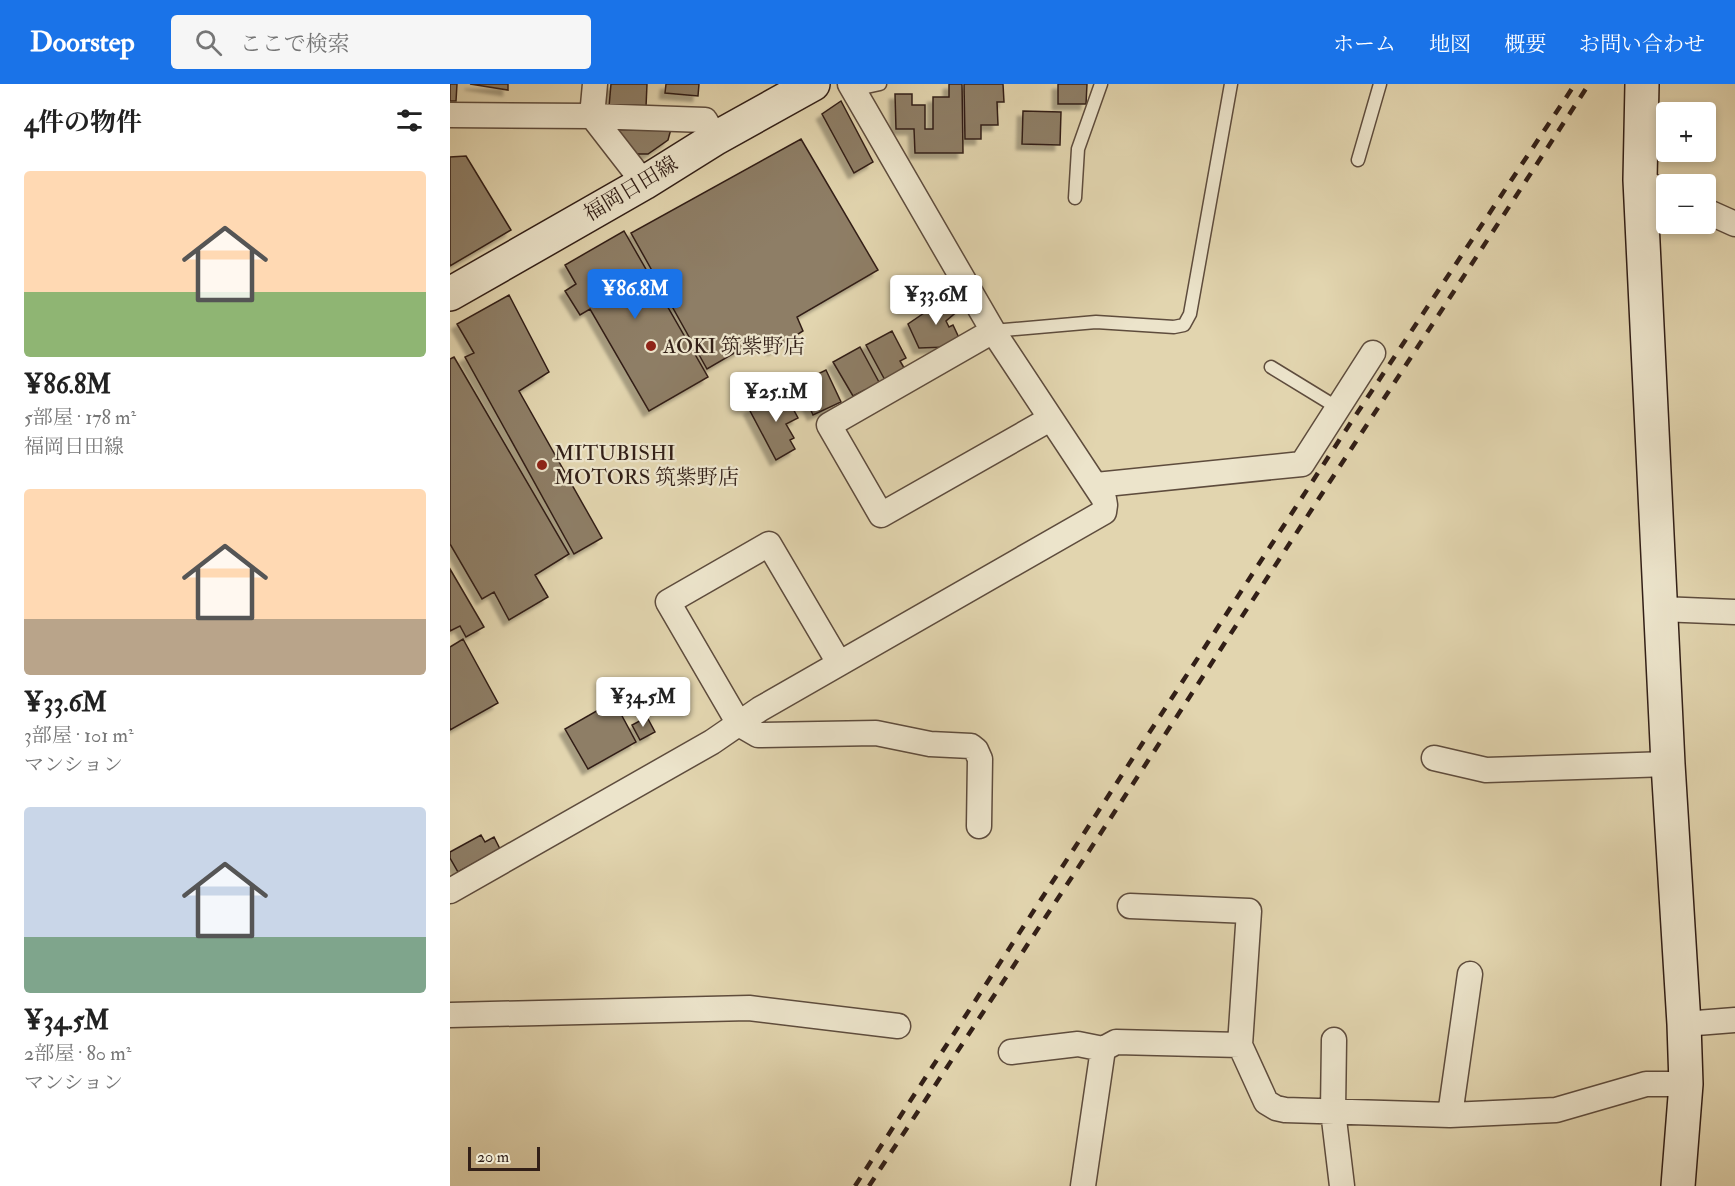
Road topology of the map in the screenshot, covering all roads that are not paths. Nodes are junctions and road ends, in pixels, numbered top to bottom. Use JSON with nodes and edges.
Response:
{"nodes":[{"id":1,"x":595,"y":84,"type":"edge"},
{"id":2,"x":813,"y":84,"type":"edge"},
{"id":3,"x":880,"y":84,"type":"edge"},
{"id":4,"x":1101,"y":84,"type":"edge"},
{"id":5,"x":1231,"y":84,"type":"edge"},
{"id":6,"x":1380,"y":84,"type":"edge"},
{"id":7,"x":1642,"y":84,"type":"edge"},
{"id":8,"x":851,"y":87,"type":"edge"},
{"id":9,"x":450,"y":115,"type":"edge"},
{"id":10,"x":592,"y":116,"type":"junction"},
{"id":11,"x":716,"y":138,"type":"junction"},
{"id":12,"x":1358,"y":160,"type":"dead end"},
{"id":13,"x":644,"y":183,"type":"junction"},
{"id":14,"x":1653,"y":187,"type":"edge"},
{"id":15,"x":1075,"y":198,"type":"dead end"},
{"id":16,"x":1716,"y":215,"type":"edge"},
{"id":17,"x":1735,"y":224,"type":"edge"},
{"id":18,"x":450,"y":294,"type":"edge"},
{"id":19,"x":993,"y":331,"type":"junction"},
{"id":20,"x":1373,"y":353,"type":"dead end"},
{"id":21,"x":1271,"y":367,"type":"dead end"},
{"id":22,"x":1338,"y":408,"type":"junction"},
{"id":23,"x":1050,"y":419,"type":"junction"},
{"id":24,"x":1096,"y":485,"type":"junction"},
{"id":25,"x":1660,"y":609,"type":"junction"},
{"id":26,"x":1735,"y":612,"type":"edge"},
{"id":27,"x":839,"y":663,"type":"junction"},
{"id":28,"x":739,"y":724,"type":"junction"},
{"id":29,"x":1434,"y":758,"type":"dead end"},
{"id":30,"x":1668,"y":764,"type":"junction"},
{"id":31,"x":979,"y":826,"type":"dead end"},
{"id":32,"x":450,"y":891,"type":"edge"},
{"id":33,"x":1130,"y":906,"type":"dead end"},
{"id":34,"x":1470,"y":974,"type":"dead end"},
{"id":35,"x":450,"y":1015,"type":"edge"},
{"id":36,"x":1735,"y":1020,"type":"edge"},
{"id":37,"x":1684,"y":1024,"type":"junction"},
{"id":38,"x":898,"y":1026,"type":"dead end"},
{"id":39,"x":1334,"y":1040,"type":"dead end"},
{"id":40,"x":1240,"y":1046,"type":"junction"},
{"id":41,"x":1103,"y":1049,"type":"junction"},
{"id":42,"x":1011,"y":1052,"type":"dead end"},
{"id":43,"x":1686,"y":1084,"type":"junction"},
{"id":44,"x":1333,"y":1111,"type":"junction"},
{"id":45,"x":1450,"y":1115,"type":"junction"},
{"id":46,"x":1083,"y":1186,"type":"edge"},
{"id":47,"x":1342,"y":1186,"type":"edge"},
{"id":48,"x":1678,"y":1186,"type":"edge"}],
"edges":[{"from":1,"to":10,"type":"street"},
{"from":2,"to":11,"type":"street","name":"福岡日田線"},
{"from":3,"to":8,"type":"lane"},
{"from":4,"to":15,"type":"lane"},
{"from":5,"to":19,"type":"lane"},
{"from":6,"to":12,"type":"lane"},
{"from":7,"to":14,"type":"street"},
{"from":8,"to":19,"type":"street"},
{"from":9,"to":10,"type":"street"},
{"from":10,"to":11,"type":"street"},
{"from":10,"to":13,"type":"street"},
{"from":11,"to":13,"type":"street","name":"福岡日田線"},
{"from":13,"to":18,"type":"street","name":"福岡日田線"},
{"from":14,"to":25,"type":"street"},
{"from":16,"to":17,"type":"street"},
{"from":19,"to":23,"type":"street"},
{"from":19,"to":23,"type":"street"},
{"from":20,"to":22,"type":"street"},
{"from":21,"to":22,"type":"lane"},
{"from":22,"to":24,"type":"street"},
{"from":23,"to":24,"type":"street"},
{"from":24,"to":27,"type":"street"},
{"from":25,"to":26,"type":"street"},
{"from":25,"to":30,"type":"street"},
{"from":27,"to":28,"type":"street"},
{"from":27,"to":28,"type":"street"},
{"from":28,"to":31,"type":"street"},
{"from":28,"to":32,"type":"street"},
{"from":29,"to":30,"type":"street"},
{"from":30,"to":37,"type":"street"},
{"from":33,"to":40,"type":"street"},
{"from":34,"to":45,"type":"street"},
{"from":35,"to":38,"type":"street"},
{"from":36,"to":37,"type":"street"},
{"from":37,"to":43,"type":"street"},
{"from":39,"to":44,"type":"street"},
{"from":40,"to":41,"type":"street"},
{"from":40,"to":44,"type":"street"},
{"from":41,"to":42,"type":"street"},
{"from":41,"to":46,"type":"street"},
{"from":43,"to":45,"type":"street"},
{"from":43,"to":48,"type":"street"},
{"from":44,"to":45,"type":"street"},
{"from":44,"to":47,"type":"street"}]}
